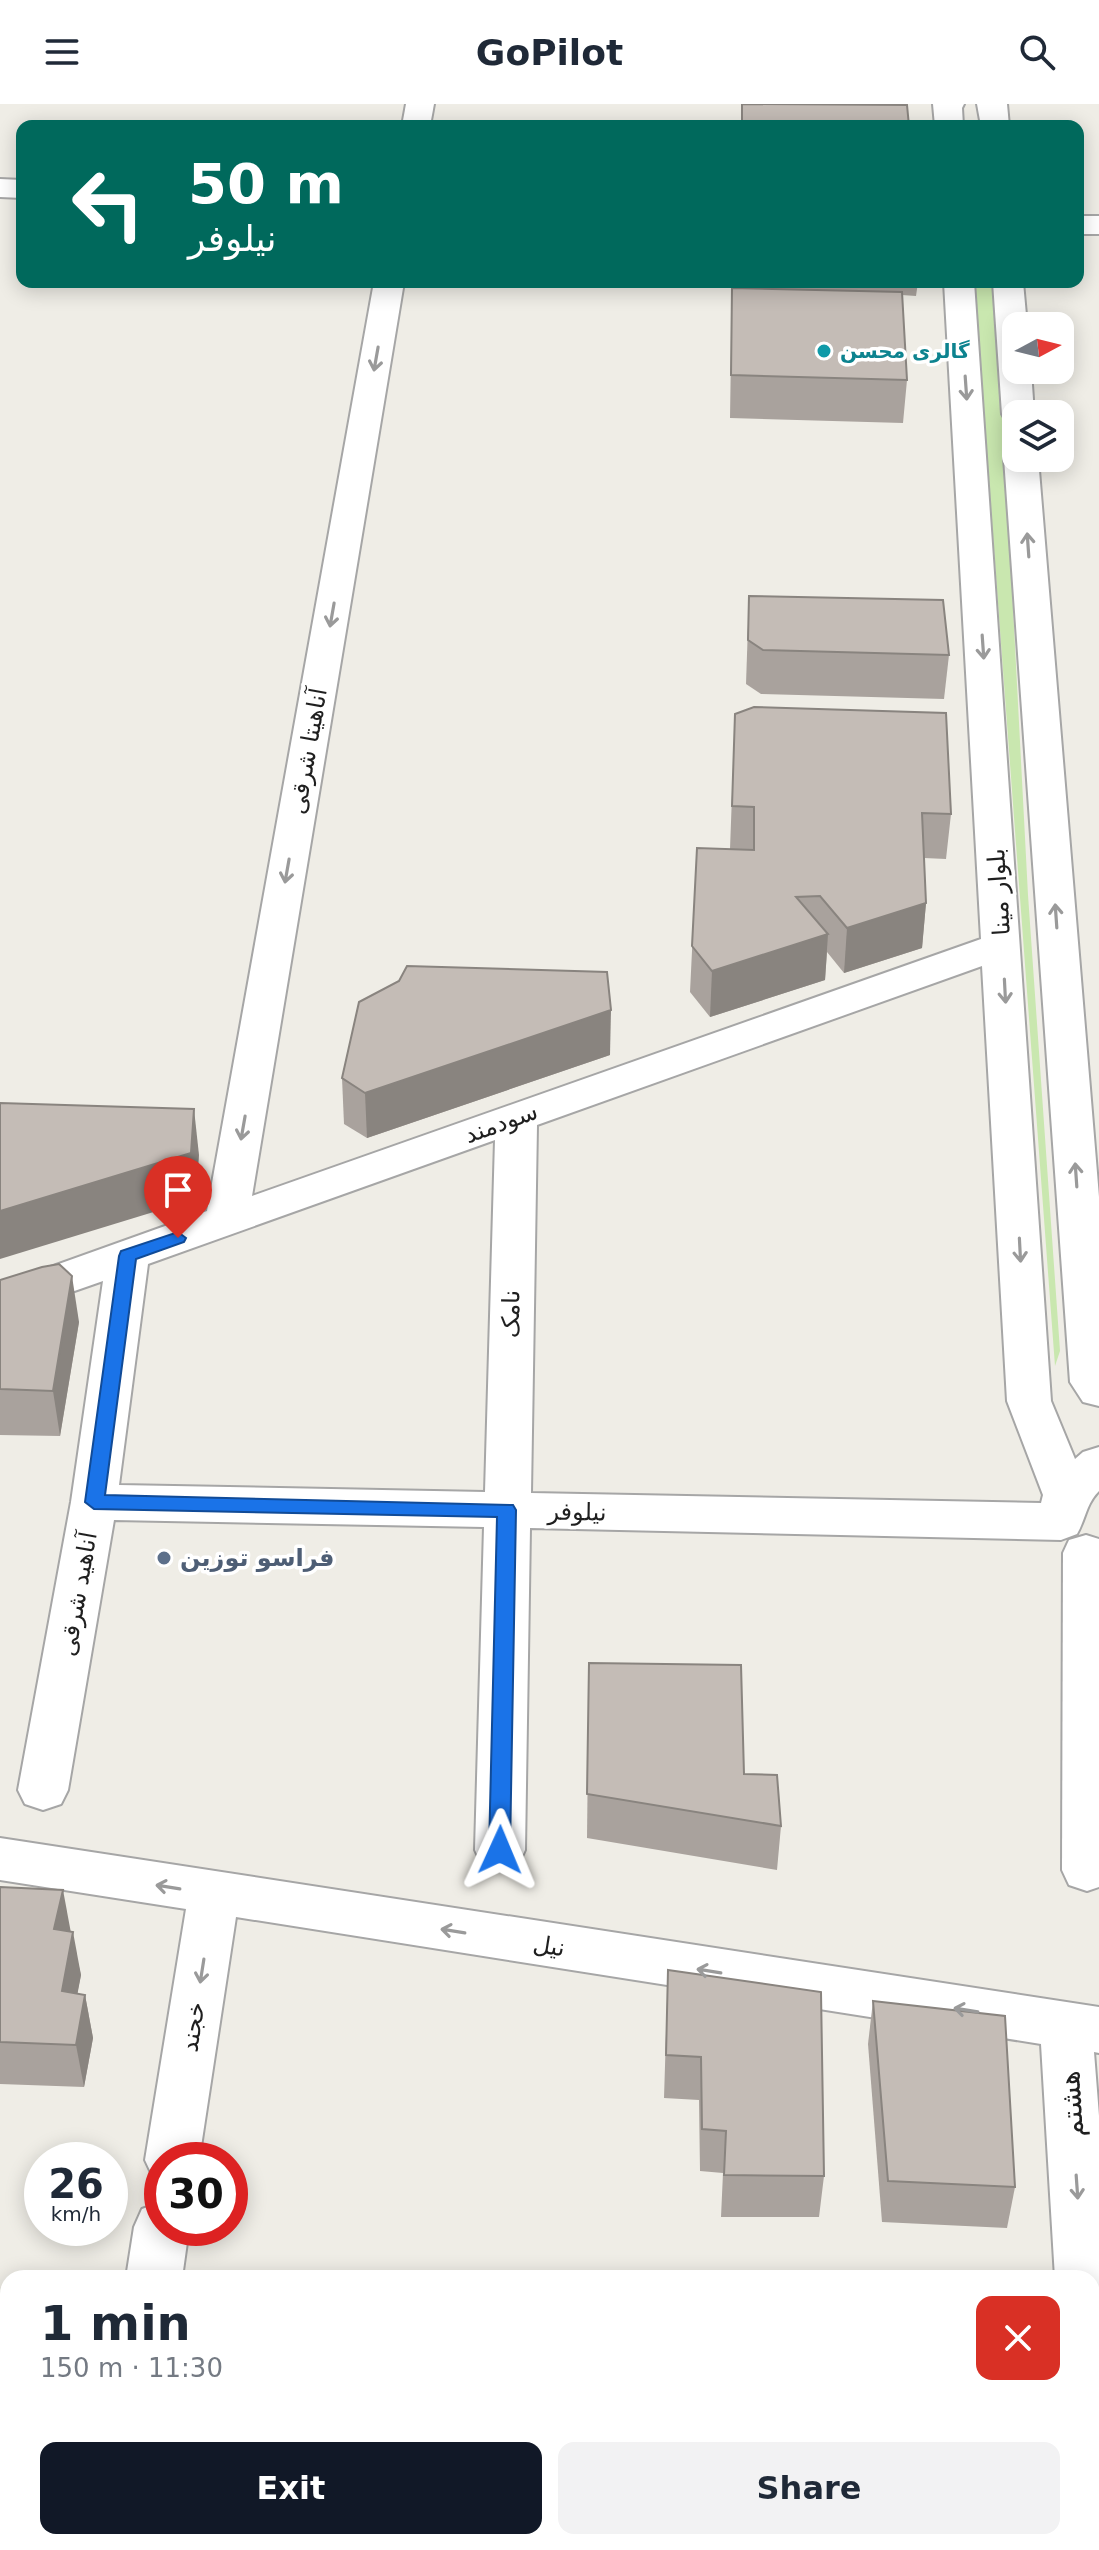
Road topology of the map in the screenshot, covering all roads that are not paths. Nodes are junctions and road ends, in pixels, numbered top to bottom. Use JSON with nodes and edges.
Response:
{"nodes":[{"id":1,"x":388,"y":288,"type":"edge"},
{"id":2,"x":959,"y":288,"type":"edge"},
{"id":3,"x":1008,"y":288,"type":"edge"},
{"id":4,"x":1017,"y":400,"type":"edge"},
{"id":5,"x":1022,"y":472,"type":"edge"},
{"id":6,"x":1002,"y":945,"type":"junction"},
{"id":7,"x":516,"y":1118,"type":"junction"},
{"id":8,"x":227,"y":1220,"type":"junction"},
{"id":9,"x":128,"y":1256,"type":"junction"},
{"id":10,"x":0,"y":1301,"type":"edge"},
{"id":11,"x":1099,"y":1390,"type":"edge"},
{"id":12,"x":1099,"y":1464,"type":"edge"},
{"id":13,"x":94,"y":1502,"type":"junction"},
{"id":14,"x":506,"y":1510,"type":"junction"},
{"id":15,"x":1078,"y":1532,"type":"edge"},
{"id":16,"x":43,"y":1790,"type":"dead end"},
{"id":17,"x":500,"y":1850,"type":"dead end"},
{"id":18,"x":0,"y":1859,"type":"edge"},
{"id":19,"x":1087,"y":1870,"type":"dead end"},
{"id":20,"x":214,"y":1894,"type":"junction"},
{"id":21,"x":1082,"y":2028,"type":"edge"},
{"id":22,"x":175,"y":2142,"type":"edge"},
{"id":23,"x":159,"y":2246,"type":"edge"},
{"id":24,"x":155,"y":2270,"type":"edge"},
{"id":25,"x":1083,"y":2270,"type":"edge"}],
"edges":[{"from":1,"to":8,"type":"street","name":"آناهیتا شرقی","one_way":true},
{"from":2,"to":6,"type":"street","name":"بلوار مینا","one_way":true},
{"from":3,"to":4,"type":"street"},
{"from":11,"to":5,"type":"street","one_way":true},
{"from":6,"to":7,"type":"street","name":"سودمند"},
{"from":6,"to":15,"type":"street","name":"بلوار مینا","one_way":true},
{"from":7,"to":8,"type":"street","name":"سودمند"},
{"from":7,"to":14,"type":"street","name":"نامک"},
{"from":8,"to":9,"type":"street","name":"سودمند"},
{"from":9,"to":10,"type":"street","name":"سودمند"},
{"from":9,"to":13,"type":"street","name":"آناهید شرقی"},
{"from":12,"to":15,"type":"street"},
{"from":13,"to":14,"type":"street","name":"نیلوفر"},
{"from":13,"to":16,"type":"street","name":"آناهید شرقی"},
{"from":14,"to":15,"type":"street","name":"نیلوفر"},
{"from":14,"to":17,"type":"street","name":"نامک"},
{"from":15,"to":19,"type":"street"},
{"from":20,"to":18,"type":"street","name":"نیل","one_way":true},
{"from":21,"to":20,"type":"street","name":"نیل","one_way":true},
{"from":20,"to":22,"type":"street","name":"خجند","one_way":true},
{"from":21,"to":25,"type":"street","name":"هشتم","one_way":true},
{"from":23,"to":24,"type":"street"}]}
